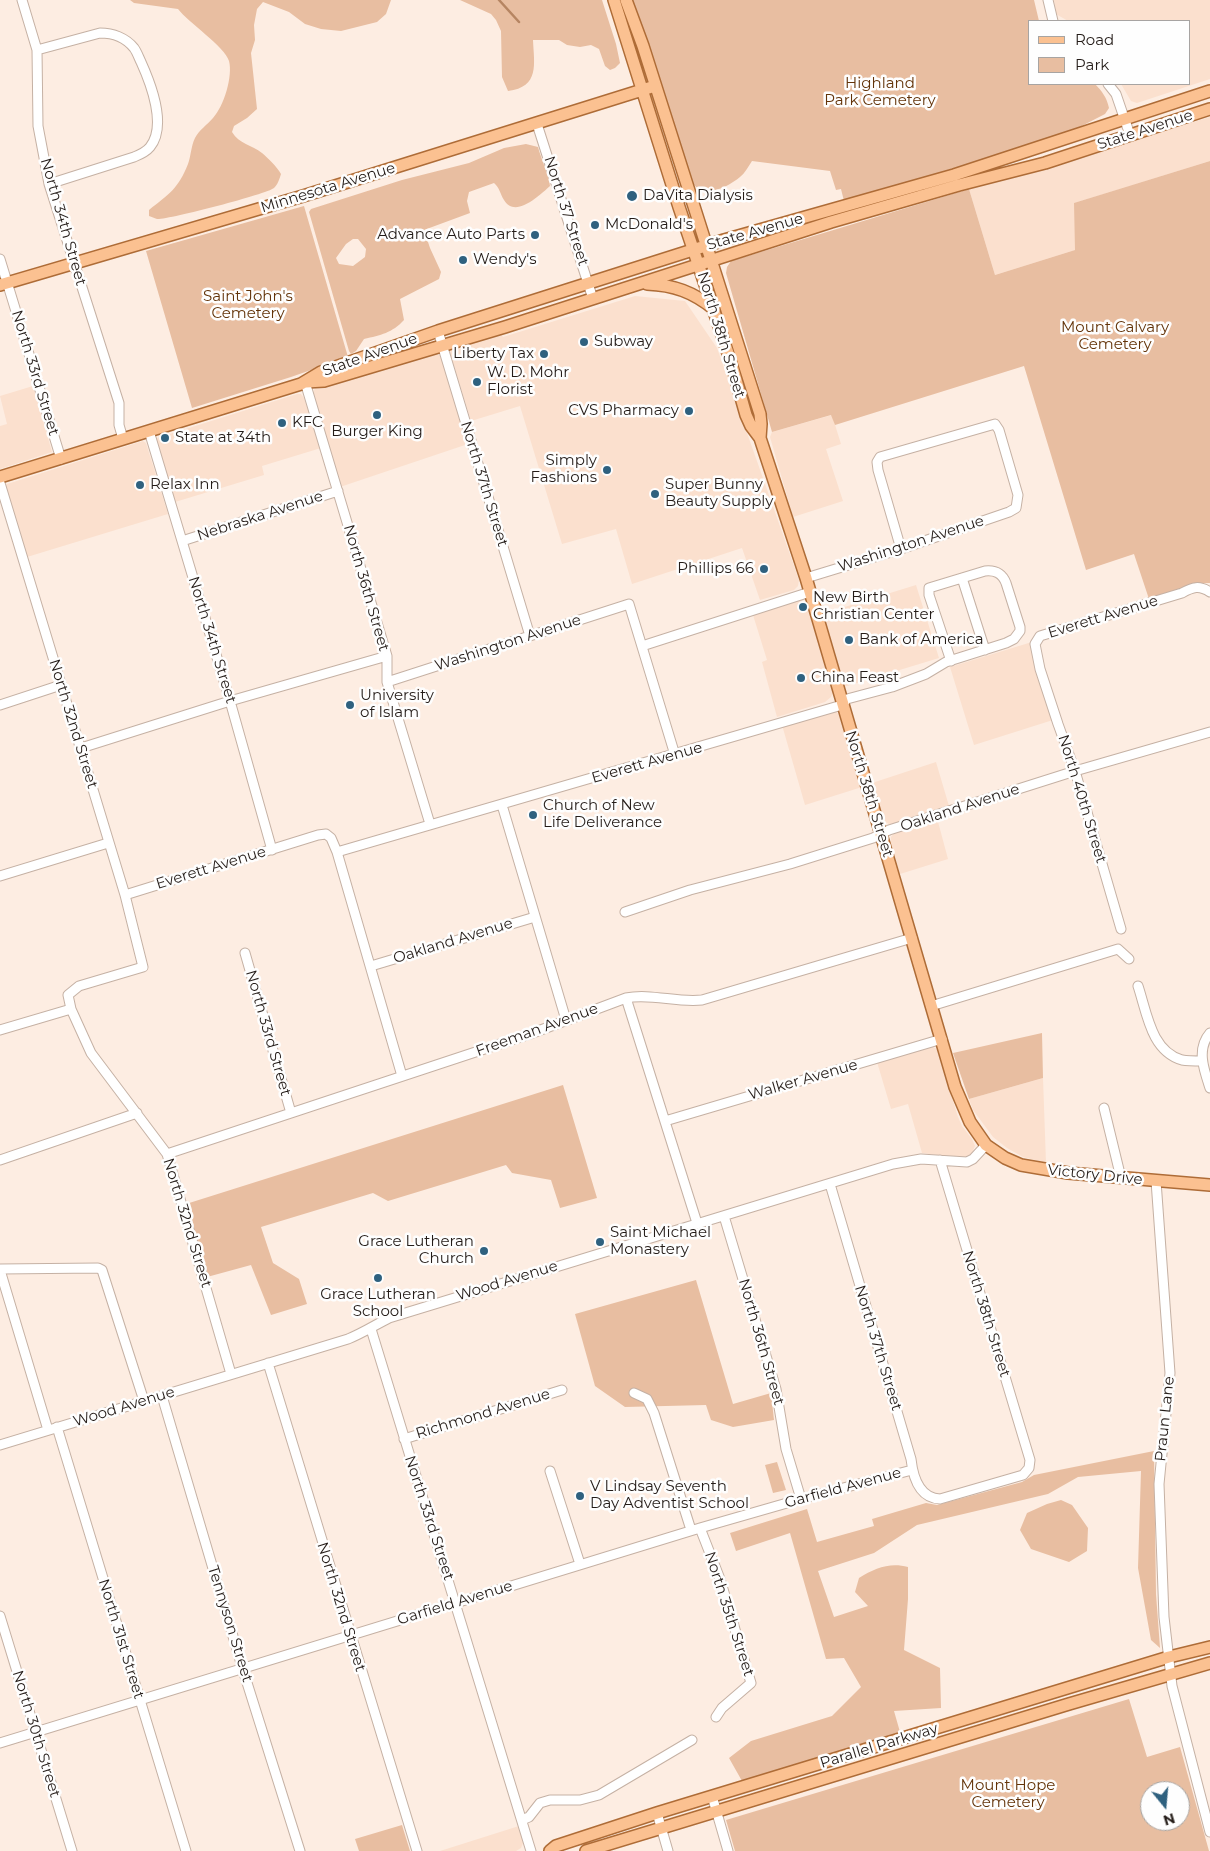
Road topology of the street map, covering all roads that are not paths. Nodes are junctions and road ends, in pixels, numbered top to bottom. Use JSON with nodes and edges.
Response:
{"nodes":[{"id":1,"x":22,"y":0,"type":"edge"},
{"id":2,"x":614,"y":0,"type":"edge"},
{"id":3,"x":626,"y":0,"type":"edge"},
{"id":4,"x":1048,"y":0,"type":"edge"},
{"id":5,"x":1053,"y":20,"type":"edge"},
{"id":6,"x":37,"y":50,"type":"junction"},
{"id":7,"x":1109,"y":85,"type":"edge"},
{"id":8,"x":655,"y":86,"type":"junction"},
{"id":9,"x":642,"y":90,"type":"junction"},
{"id":10,"x":1210,"y":91,"type":"edge"},
{"id":11,"x":1210,"y":110,"type":"edge"},
{"id":12,"x":1125,"y":120,"type":"junction"},
{"id":13,"x":537,"y":124,"type":"junction"},
{"id":14,"x":1130,"y":135,"type":"junction"},
{"id":15,"x":49,"y":184,"type":"junction"},
{"id":16,"x":706,"y":246,"type":"junction"},
{"id":17,"x":694,"y":250,"type":"junction"},
{"id":18,"x":0,"y":259,"type":"edge"},
{"id":19,"x":711,"y":260,"type":"junction"},
{"id":20,"x":74,"y":264,"type":"junction"},
{"id":21,"x":699,"y":264,"type":"junction"},
{"id":22,"x":640,"y":283,"type":"junction"},
{"id":23,"x":4,"y":284,"type":"edge"},
{"id":24,"x":589,"y":284,"type":"junction"},
{"id":25,"x":593,"y":299,"type":"junction"},
{"id":26,"x":714,"y":309,"type":"junction"},
{"id":27,"x":438,"y":331,"type":"junction"},
{"id":28,"x":442,"y":346,"type":"junction"},
{"id":29,"x":305,"y":382,"type":"junction"},
{"id":30,"x":149,"y":431,"type":"junction"},
{"id":31,"x":760,"y":438,"type":"junction"},
{"id":32,"x":123,"y":440,"type":"junction"},
{"id":33,"x":61,"y":459,"type":"junction"},
{"id":34,"x":0,"y":477,"type":"edge"},
{"id":35,"x":0,"y":483,"type":"edge"},
{"id":36,"x":338,"y":491,"type":"junction"},
{"id":37,"x":182,"y":541,"type":"junction"},
{"id":38,"x":901,"y":549,"type":"junction"},
{"id":39,"x":806,"y":578,"type":"junction"},
{"id":40,"x":962,"y":578,"type":"junction"},
{"id":41,"x":810,"y":592,"type":"junction"},
{"id":42,"x":1210,"y":592,"type":"edge"},
{"id":43,"x":530,"y":636,"type":"junction"},
{"id":44,"x":642,"y":646,"type":"junction"},
{"id":45,"x":985,"y":650,"type":"junction"},
{"id":46,"x":386,"y":656,"type":"junction"},
{"id":47,"x":950,"y":661,"type":"junction"},
{"id":48,"x":1040,"y":669,"type":"joint"},
{"id":49,"x":387,"y":682,"type":"junction"},
{"id":50,"x":61,"y":685,"type":"junction"},
{"id":51,"x":230,"y":701,"type":"junction"},
{"id":52,"x":0,"y":705,"type":"edge"},
{"id":53,"x":842,"y":705,"type":"junction"},
{"id":54,"x":1210,"y":732,"type":"edge"},
{"id":55,"x":81,"y":748,"type":"junction"},
{"id":56,"x":675,"y":755,"type":"junction"},
{"id":57,"x":1075,"y":771,"type":"junction"},
{"id":58,"x":502,"y":805,"type":"junction"},
{"id":59,"x":430,"y":824,"type":"junction"},
{"id":60,"x":881,"y":835,"type":"junction"},
{"id":61,"x":108,"y":843,"type":"junction"},
{"id":62,"x":272,"y":850,"type":"junction"},
{"id":63,"x":337,"y":852,"type":"junction"},
{"id":64,"x":0,"y":876,"type":"edge"},
{"id":65,"x":124,"y":895,"type":"junction"},
{"id":66,"x":626,"y":912,"type":"dead end"},
{"id":67,"x":534,"y":917,"type":"junction"},
{"id":68,"x":1121,"y":929,"type":"dead end"},
{"id":69,"x":912,"y":938,"type":"junction"},
{"id":70,"x":245,"y":953,"type":"dead end"},
{"id":71,"x":1130,"y":959,"type":"dead end"},
{"id":72,"x":371,"y":966,"type":"junction"},
{"id":73,"x":1138,"y":986,"type":"dead end"},
{"id":74,"x":626,"y":998,"type":"junction"},
{"id":75,"x":931,"y":1006,"type":"junction"},
{"id":76,"x":71,"y":1009,"type":"junction"},
{"id":77,"x":566,"y":1020,"type":"junction"},
{"id":78,"x":0,"y":1030,"type":"edge"},
{"id":79,"x":1210,"y":1033,"type":"edge"},
{"id":80,"x":942,"y":1039,"type":"junction"},
{"id":81,"x":1202,"y":1061,"type":"junction"},
{"id":82,"x":402,"y":1076,"type":"junction"},
{"id":83,"x":1210,"y":1088,"type":"edge"},
{"id":84,"x":1104,"y":1108,"type":"dead end"},
{"id":85,"x":137,"y":1113,"type":"junction"},
{"id":86,"x":292,"y":1113,"type":"junction"},
{"id":87,"x":665,"y":1121,"type":"junction"},
{"id":88,"x":986,"y":1145,"type":"junction"},
{"id":89,"x":167,"y":1154,"type":"junction"},
{"id":90,"x":0,"y":1160,"type":"edge"},
{"id":91,"x":940,"y":1160,"type":"junction"},
{"id":92,"x":1121,"y":1178,"type":"junction"},
{"id":93,"x":1156,"y":1181,"type":"junction"},
{"id":94,"x":830,"y":1184,"type":"junction"},
{"id":95,"x":1210,"y":1185,"type":"edge"},
{"id":96,"x":724,"y":1216,"type":"junction"},
{"id":97,"x":696,"y":1223,"type":"junction"},
{"id":98,"x":0,"y":1270,"type":"edge"},
{"id":99,"x":371,"y":1329,"type":"junction"},
{"id":100,"x":268,"y":1363,"type":"junction"},
{"id":101,"x":232,"y":1374,"type":"junction"},
{"id":102,"x":562,"y":1390,"type":"dead end"},
{"id":103,"x":634,"y":1394,"type":"dead end"},
{"id":104,"x":162,"y":1396,"type":"junction"},
{"id":105,"x":144,"y":1401,"type":"junction"},
{"id":106,"x":53,"y":1429,"type":"junction"},
{"id":107,"x":404,"y":1439,"type":"junction"},
{"id":108,"x":0,"y":1445,"type":"edge"},
{"id":109,"x":912,"y":1470,"type":"junction"},
{"id":110,"x":550,"y":1471,"type":"dead end"},
{"id":111,"x":801,"y":1499,"type":"junction"},
{"id":112,"x":940,"y":1499,"type":"joint"},
{"id":113,"x":695,"y":1529,"type":"junction"},
{"id":114,"x":580,"y":1564,"type":"junction"},
{"id":115,"x":456,"y":1603,"type":"junction"},
{"id":116,"x":0,"y":1616,"type":"edge"},
{"id":117,"x":350,"y":1635,"type":"junction"},
{"id":118,"x":1210,"y":1647,"type":"edge"},
{"id":119,"x":1169,"y":1656,"type":"junction"},
{"id":120,"x":1210,"y":1663,"type":"edge"},
{"id":121,"x":243,"y":1670,"type":"junction"},
{"id":122,"x":1171,"y":1675,"type":"junction"},
{"id":123,"x":140,"y":1701,"type":"junction"},
{"id":124,"x":716,"y":1717,"type":"dead end"},
{"id":125,"x":35,"y":1732,"type":"junction"},
{"id":126,"x":692,"y":1740,"type":"dead end"},
{"id":127,"x":0,"y":1743,"type":"edge"},
{"id":128,"x":712,"y":1796,"type":"junction"},
{"id":129,"x":717,"y":1812,"type":"junction"},
{"id":130,"x":657,"y":1813,"type":"junction"},
{"id":131,"x":522,"y":1820,"type":"junction"},
{"id":132,"x":662,"y":1829,"type":"junction"},
{"id":133,"x":1210,"y":1832,"type":"edge"},
{"id":134,"x":72,"y":1851,"type":"edge"},
{"id":135,"x":186,"y":1851,"type":"edge"},
{"id":136,"x":300,"y":1851,"type":"edge"},
{"id":137,"x":416,"y":1851,"type":"edge"},
{"id":138,"x":531,"y":1851,"type":"edge"},
{"id":139,"x":550,"y":1851,"type":"edge"},
{"id":140,"x":586,"y":1851,"type":"edge"},
{"id":141,"x":668,"y":1851,"type":"edge"},
{"id":142,"x":728,"y":1851,"type":"edge"}],
"edges":[{"from":1,"to":6,"type":"street","name":"North 34th Street"},
{"from":2,"to":9,"type":"main road","name":"North 38th Street"},
{"from":3,"to":8,"type":"main road","name":"North 38th Street"},
{"from":4,"to":5,"type":"street"},
{"from":6,"to":15,"type":"street","name":"North 34th Street"},
{"from":6,"to":15,"type":"street"},
{"from":7,"to":12,"type":"street"},
{"from":8,"to":9,"type":"main road","name":"Minnesota Avenue"},
{"from":8,"to":16,"type":"main road","name":"North 38th Street"},
{"from":9,"to":13,"type":"main road","name":"Minnesota Avenue"},
{"from":9,"to":17,"type":"main road","name":"North 38th Street"},
{"from":10,"to":12,"type":"main road","name":"State Avenue"},
{"from":11,"to":14,"type":"main road","name":"State Avenue"},
{"from":12,"to":14,"type":"street"},
{"from":12,"to":16,"type":"main road","name":"State Avenue"},
{"from":13,"to":20,"type":"main road","name":"Minnesota Avenue"},
{"from":13,"to":24,"type":"street","name":"North 37 Street"},
{"from":14,"to":19,"type":"main road","name":"State Avenue"},
{"from":15,"to":20,"type":"street","name":"North 34th Street"},
{"from":16,"to":17,"type":"main road","name":"State Avenue"},
{"from":16,"to":19,"type":"main road","name":"North 38th Street"},
{"from":17,"to":21,"type":"main road","name":"North 38th Street"},
{"from":17,"to":24,"type":"main road","name":"State Avenue"},
{"from":18,"to":23,"type":"street","name":"North 33rd Street"},
{"from":19,"to":21,"type":"main road","name":"State Avenue"},
{"from":19,"to":31,"type":"main road","name":"North 38th Street"},
{"from":20,"to":23,"type":"main road","name":"Minnesota Avenue"},
{"from":20,"to":32,"type":"street","name":"North 34th Street"},
{"from":21,"to":22,"type":"main road","name":"State Avenue"},
{"from":21,"to":26,"type":"main road","name":"North 38th Street"},
{"from":22,"to":25,"type":"main road","name":"State Avenue"},
{"from":22,"to":26,"type":"main road"},
{"from":23,"to":33,"type":"street","name":"North 33rd Street"},
{"from":24,"to":25,"type":"street","name":"North 37 Street"},
{"from":24,"to":27,"type":"main road","name":"State Avenue"},
{"from":25,"to":28,"type":"main road","name":"State Avenue"},
{"from":26,"to":31,"type":"main road","name":"North 38th Street"},
{"from":27,"to":28,"type":"street","name":"North 37th Street"},
{"from":27,"to":29,"type":"main road","name":"State Avenue"},
{"from":28,"to":29,"type":"main road","name":"State Avenue"},
{"from":28,"to":43,"type":"street","name":"North 37th Street"},
{"from":29,"to":30,"type":"main road","name":"State Avenue"},
{"from":29,"to":36,"type":"street","name":"North 36th Street"},
{"from":30,"to":32,"type":"main road","name":"State Avenue"},
{"from":30,"to":37,"type":"street","name":"North 34th Street"},
{"from":31,"to":39,"type":"main road","name":"North 38th Street"},
{"from":32,"to":33,"type":"main road","name":"State Avenue"},
{"from":33,"to":34,"type":"main road","name":"State Avenue"},
{"from":35,"to":50,"type":"street","name":"North 32nd Street"},
{"from":36,"to":37,"type":"street","name":"Nebraska Avenue"},
{"from":36,"to":46,"type":"street","name":"North 36th Street"},
{"from":37,"to":51,"type":"street","name":"North 34th Street"},
{"from":38,"to":38,"type":"street","name":"Washington Avenue"},
{"from":38,"to":39,"type":"street","name":"Washington Avenue"},
{"from":39,"to":41,"type":"main road","name":"North 38th Street"},
{"from":40,"to":45,"type":"street"},
{"from":40,"to":45,"type":"street","name":"Everett Avenue"},
{"from":40,"to":47,"type":"street","name":"Everett Avenue"},
{"from":41,"to":44,"type":"street"},
{"from":41,"to":53,"type":"main road","name":"North 38th Street"},
{"from":42,"to":48,"type":"street","name":"Everett Avenue"},
{"from":43,"to":44,"type":"street","name":"Washington Avenue"},
{"from":43,"to":49,"type":"street","name":"Washington Avenue"},
{"from":44,"to":56,"type":"street"},
{"from":45,"to":47,"type":"street","name":"Everett Avenue"},
{"from":46,"to":49,"type":"street","name":"North 36th Street"},
{"from":46,"to":51,"type":"street"},
{"from":47,"to":53,"type":"street","name":"Everett Avenue"},
{"from":48,"to":57,"type":"street","name":"North 40th Street"},
{"from":49,"to":59,"type":"street","name":"North 36th Street"},
{"from":50,"to":52,"type":"street"},
{"from":50,"to":55,"type":"street","name":"North 32nd Street"},
{"from":51,"to":55,"type":"street"},
{"from":51,"to":62,"type":"street","name":"North 34th Street"},
{"from":53,"to":56,"type":"street","name":"Everett Avenue"},
{"from":53,"to":60,"type":"main road","name":"North 38th Street"},
{"from":54,"to":57,"type":"street","name":"Oakland Avenue"},
{"from":55,"to":61,"type":"street","name":"North 32nd Street"},
{"from":56,"to":58,"type":"street","name":"Everett Avenue"},
{"from":57,"to":60,"type":"street","name":"Oakland Avenue"},
{"from":57,"to":68,"type":"street","name":"North 40th Street"},
{"from":58,"to":59,"type":"street","name":"Everett Avenue"},
{"from":58,"to":67,"type":"street"},
{"from":59,"to":63,"type":"street","name":"Everett Avenue"},
{"from":60,"to":66,"type":"street","name":"Oakland Avenue"},
{"from":60,"to":69,"type":"main road","name":"North 38th Street"},
{"from":61,"to":64,"type":"street"},
{"from":61,"to":65,"type":"street","name":"North 32nd Street"},
{"from":62,"to":63,"type":"street","name":"Everett Avenue"},
{"from":62,"to":65,"type":"street","name":"Everett Avenue"},
{"from":63,"to":72,"type":"street"},
{"from":65,"to":76,"type":"street","name":"North 32nd Street"},
{"from":67,"to":72,"type":"street","name":"Oakland Avenue"},
{"from":67,"to":77,"type":"street"},
{"from":69,"to":74,"type":"street","name":"Freeman Avenue"},
{"from":69,"to":75,"type":"main road","name":"North 38th Street"},
{"from":70,"to":86,"type":"street","name":"North 33rd Street"},
{"from":71,"to":75,"type":"street"},
{"from":72,"to":82,"type":"street"},
{"from":73,"to":81,"type":"street"},
{"from":74,"to":77,"type":"street","name":"Freeman Avenue"},
{"from":74,"to":87,"type":"street"},
{"from":75,"to":80,"type":"main road","name":"North 38th Street"},
{"from":76,"to":78,"type":"street"},
{"from":76,"to":85,"type":"street","name":"North 32nd Street"},
{"from":77,"to":82,"type":"street","name":"Freeman Avenue"},
{"from":79,"to":81,"type":"street"},
{"from":80,"to":87,"type":"street","name":"Walker Avenue"},
{"from":80,"to":88,"type":"main road","name":"North 38th Street"},
{"from":81,"to":83,"type":"street"},
{"from":82,"to":86,"type":"street","name":"Freeman Avenue"},
{"from":84,"to":92,"type":"street"},
{"from":85,"to":89,"type":"street","name":"North 32nd Street"},
{"from":85,"to":90,"type":"street"},
{"from":86,"to":89,"type":"street","name":"Freeman Avenue"},
{"from":87,"to":97,"type":"street"},
{"from":88,"to":91,"type":"street","name":"Wood Avenue"},
{"from":88,"to":92,"type":"main road","name":"Victory Drive"},
{"from":89,"to":101,"type":"street","name":"North 32nd Street"},
{"from":91,"to":94,"type":"street","name":"Wood Avenue"},
{"from":91,"to":112,"type":"street","name":"North 38th Street"},
{"from":92,"to":93,"type":"main road","name":"Victory Drive"},
{"from":93,"to":95,"type":"main road","name":"Victory Drive"},
{"from":93,"to":119,"type":"street","name":"Praun Lane"},
{"from":94,"to":96,"type":"street","name":"Wood Avenue"},
{"from":94,"to":109,"type":"street","name":"North 37th Street"},
{"from":96,"to":97,"type":"street","name":"Wood Avenue"},
{"from":96,"to":111,"type":"street","name":"North 36th Street"},
{"from":97,"to":99,"type":"street","name":"Wood Avenue"},
{"from":98,"to":105,"type":"street"},
{"from":98,"to":106,"type":"street","name":"North 31st Street"},
{"from":99,"to":100,"type":"street","name":"Wood Avenue"},
{"from":99,"to":107,"type":"street","name":"North 33rd Street"},
{"from":100,"to":101,"type":"street","name":"Wood Avenue"},
{"from":100,"to":117,"type":"street","name":"North 32nd Street"},
{"from":101,"to":104,"type":"street","name":"Wood Avenue"},
{"from":102,"to":107,"type":"street","name":"Richmond Avenue"},
{"from":103,"to":113,"type":"street"},
{"from":104,"to":105,"type":"street","name":"Wood Avenue"},
{"from":104,"to":121,"type":"street","name":"Tennyson Street"},
{"from":105,"to":106,"type":"street","name":"Wood Avenue"},
{"from":106,"to":108,"type":"street","name":"Wood Avenue"},
{"from":106,"to":123,"type":"street","name":"North 31st Street"},
{"from":107,"to":115,"type":"street","name":"North 33rd Street"},
{"from":109,"to":111,"type":"street","name":"Garfield Avenue"},
{"from":109,"to":112,"type":"street","name":"North 37th Street"},
{"from":110,"to":114,"type":"street"},
{"from":111,"to":113,"type":"street","name":"Garfield Avenue"},
{"from":113,"to":114,"type":"street","name":"Garfield Avenue"},
{"from":113,"to":124,"type":"street","name":"North 35th Street"},
{"from":114,"to":115,"type":"street","name":"Garfield Avenue"},
{"from":115,"to":117,"type":"street","name":"Garfield Avenue"},
{"from":115,"to":131,"type":"street","name":"North 33rd Street"},
{"from":116,"to":125,"type":"street","name":"North 30th Street"},
{"from":117,"to":121,"type":"street","name":"Garfield Avenue"},
{"from":117,"to":137,"type":"street","name":"North 32nd Street"},
{"from":118,"to":119,"type":"main road","name":"Parallel Parkway"},
{"from":119,"to":122,"type":"street","name":"Praun Lane"},
{"from":119,"to":128,"type":"main road","name":"Parallel Parkway"},
{"from":120,"to":122,"type":"main road","name":"Parallel Parkway"},
{"from":121,"to":123,"type":"street","name":"Garfield Avenue"},
{"from":121,"to":136,"type":"street","name":"Tennyson Street"},
{"from":122,"to":129,"type":"main road","name":"Parallel Parkway"},
{"from":122,"to":133,"type":"street"},
{"from":123,"to":125,"type":"street","name":"Garfield Avenue"},
{"from":123,"to":135,"type":"street","name":"North 31st Street"},
{"from":125,"to":127,"type":"street","name":"Garfield Avenue"},
{"from":125,"to":134,"type":"street","name":"North 30th Street"},
{"from":126,"to":131,"type":"street"},
{"from":128,"to":129,"type":"street"},
{"from":128,"to":130,"type":"main road","name":"Parallel Parkway"},
{"from":129,"to":132,"type":"main road","name":"Parallel Parkway"},
{"from":129,"to":142,"type":"street"},
{"from":130,"to":132,"type":"street"},
{"from":130,"to":139,"type":"main road","name":"Parallel Parkway"},
{"from":131,"to":138,"type":"street","name":"North 33rd Street"},
{"from":132,"to":140,"type":"main road","name":"Parallel Parkway"},
{"from":132,"to":141,"type":"street"}]}
